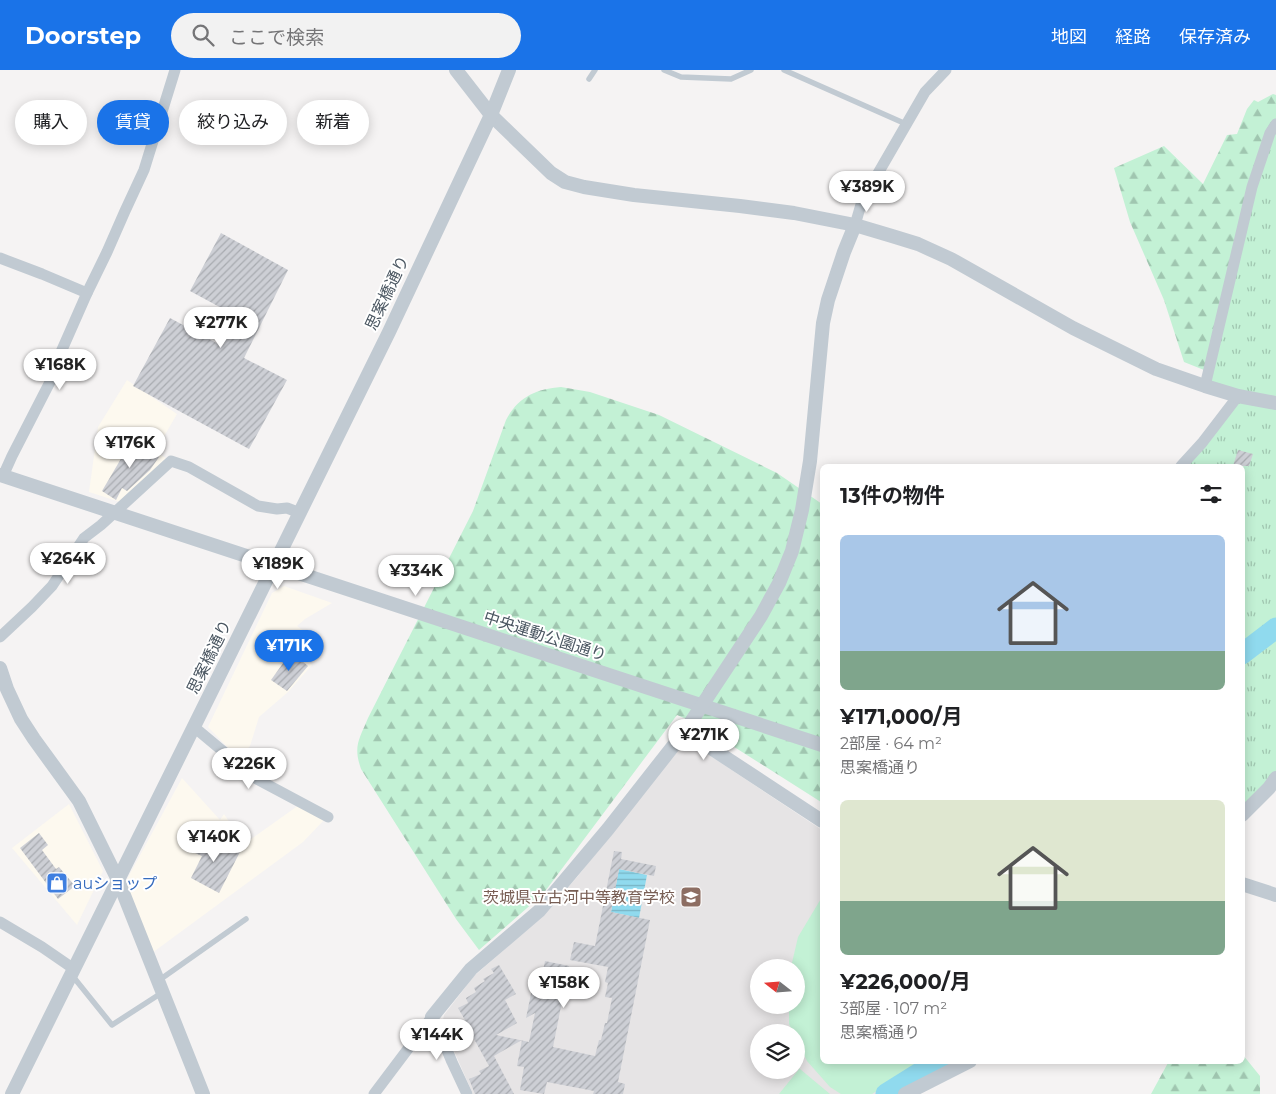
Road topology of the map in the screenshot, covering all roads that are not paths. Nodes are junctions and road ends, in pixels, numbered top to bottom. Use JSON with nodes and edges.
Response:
{"nodes":[{"id":1,"x":175,"y":70,"type":"edge"},
{"id":2,"x":456,"y":70,"type":"edge"},
{"id":3,"x":509,"y":70,"type":"edge"},
{"id":4,"x":595,"y":70,"type":"edge"},
{"id":5,"x":664,"y":70,"type":"edge"},
{"id":6,"x":751,"y":70,"type":"edge"},
{"id":7,"x":784,"y":70,"type":"edge"},
{"id":8,"x":946,"y":70,"type":"edge"},
{"id":9,"x":589,"y":79,"type":"dead end"},
{"id":10,"x":491,"y":115,"type":"junction"},
{"id":11,"x":906,"y":124,"type":"junction"},
{"id":12,"x":1276,"y":124,"type":"edge"},
{"id":13,"x":855,"y":225,"type":"junction"},
{"id":14,"x":0,"y":258,"type":"edge"},
{"id":15,"x":87,"y":293,"type":"junction"},
{"id":16,"x":1205,"y":386,"type":"junction"},
{"id":17,"x":1238,"y":396,"type":"junction"},
{"id":18,"x":1276,"y":403,"type":"edge"},
{"id":19,"x":1184,"y":464,"type":"edge"},
{"id":20,"x":1,"y":478,"type":"edge"},
{"id":21,"x":115,"y":513,"type":"junction"},
{"id":22,"x":300,"y":513,"type":"junction"},
{"id":23,"x":274,"y":566,"type":"junction"},
{"id":24,"x":0,"y":637,"type":"edge"},
{"id":25,"x":0,"y":668,"type":"edge"},
{"id":26,"x":700,"y":706,"type":"junction"},
{"id":27,"x":194,"y":727,"type":"junction"},
{"id":28,"x":685,"y":730,"type":"junction"},
{"id":29,"x":820,"y":744,"type":"edge"},
{"id":30,"x":1276,"y":778,"type":"edge"},
{"id":31,"x":1245,"y":812,"type":"edge"},
{"id":32,"x":328,"y":817,"type":"dead end"},
{"id":33,"x":820,"y":820,"type":"edge"},
{"id":34,"x":118,"y":880,"type":"junction"},
{"id":35,"x":1245,"y":885,"type":"edge"},
{"id":36,"x":1276,"y":895,"type":"edge"},
{"id":37,"x":246,"y":919,"type":"dead end"},
{"id":38,"x":0,"y":922,"type":"edge"},
{"id":39,"x":73,"y":972,"type":"junction"},
{"id":40,"x":160,"y":987,"type":"junction"},
{"id":41,"x":432,"y":1017,"type":"junction"},
{"id":42,"x":964,"y":1064,"type":"edge"},
{"id":43,"x":12,"y":1094,"type":"edge"},
{"id":44,"x":203,"y":1094,"type":"edge"},
{"id":45,"x":374,"y":1094,"type":"edge"},
{"id":46,"x":467,"y":1094,"type":"edge"},
{"id":47,"x":905,"y":1094,"type":"edge"}],
"edges":[{"from":1,"to":15,"type":"street"},
{"from":2,"to":10,"type":"street"},
{"from":3,"to":10,"type":"street","name":"思案橋通り"},
{"from":4,"to":9,"type":"lane"},
{"from":5,"to":6,"type":"lane"},
{"from":7,"to":11,"type":"lane"},
{"from":8,"to":11,"type":"street"},
{"from":10,"to":13,"type":"street"},
{"from":10,"to":22,"type":"street","name":"思案橋通り"},
{"from":11,"to":13,"type":"street"},
{"from":12,"to":16,"type":"street"},
{"from":13,"to":16,"type":"street"},
{"from":13,"to":26,"type":"street"},
{"from":14,"to":15,"type":"street"},
{"from":15,"to":20,"type":"street"},
{"from":16,"to":17,"type":"street"},
{"from":17,"to":18,"type":"street"},
{"from":17,"to":19,"type":"street"},
{"from":20,"to":21,"type":"street","name":"中央運動公園通り"},
{"from":21,"to":22,"type":"street"},
{"from":21,"to":23,"type":"street","name":"中央運動公園通り"},
{"from":21,"to":24,"type":"street"},
{"from":22,"to":23,"type":"street","name":"思案橋通り"},
{"from":23,"to":26,"type":"street","name":"中央運動公園通り"},
{"from":23,"to":27,"type":"street","name":"思案橋通り"},
{"from":25,"to":34,"type":"street"},
{"from":26,"to":28,"type":"street"},
{"from":26,"to":29,"type":"street","name":"中央運動公園通り"},
{"from":27,"to":32,"type":"street"},
{"from":27,"to":34,"type":"street","name":"思案橋通り"},
{"from":28,"to":33,"type":"street"},
{"from":28,"to":41,"type":"street"},
{"from":30,"to":31,"type":"street"},
{"from":34,"to":39,"type":"street","name":"思案橋通り"},
{"from":34,"to":40,"type":"street"},
{"from":35,"to":36,"type":"street"},
{"from":37,"to":40,"type":"lane"},
{"from":38,"to":39,"type":"street"},
{"from":39,"to":40,"type":"lane"},
{"from":39,"to":43,"type":"street","name":"思案橋通り"},
{"from":40,"to":44,"type":"street"},
{"from":41,"to":45,"type":"street"},
{"from":41,"to":46,"type":"street"},
{"from":42,"to":47,"type":"street"}]}
